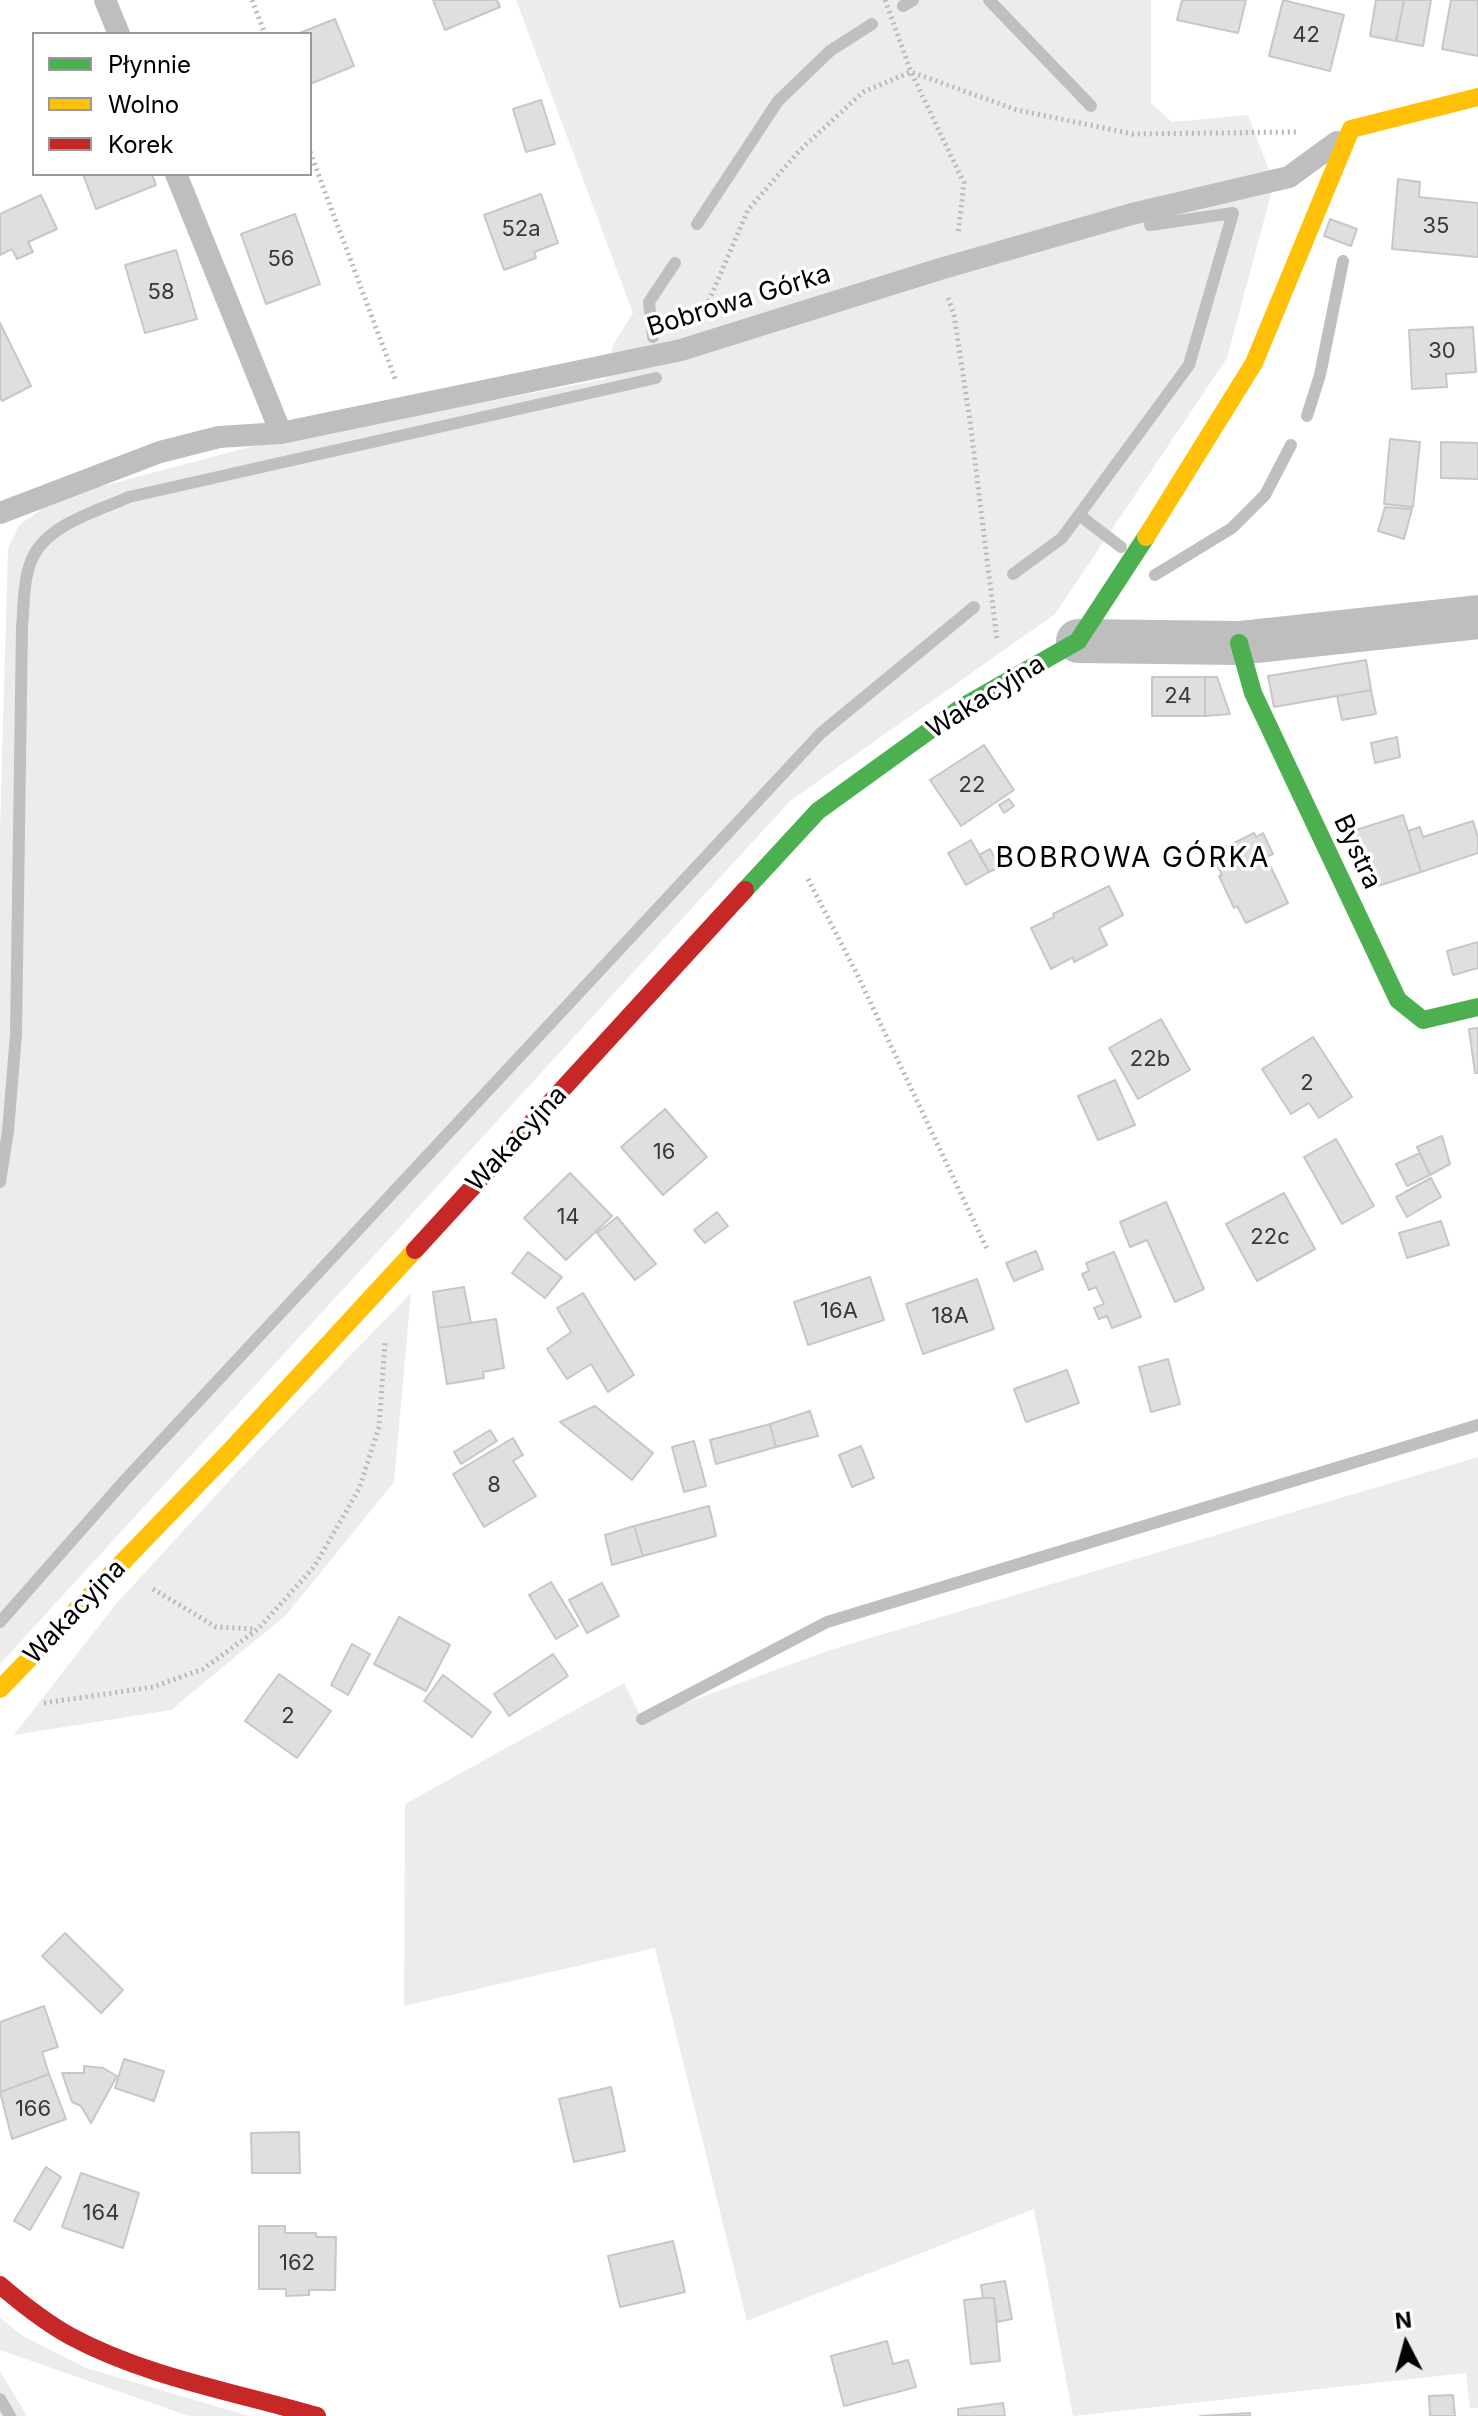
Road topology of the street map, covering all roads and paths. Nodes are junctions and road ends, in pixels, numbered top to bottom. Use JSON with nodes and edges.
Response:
{"nodes":[{"id":1,"x":105,"y":0,"type":"edge"},
{"id":2,"x":252,"y":0,"type":"edge"},
{"id":3,"x":885,"y":0,"type":"edge"},
{"id":4,"x":118,"y":32,"type":"edge"},
{"id":5,"x":264,"y":32,"type":"edge"},
{"id":6,"x":911,"y":72,"type":"junction"},
{"id":7,"x":1478,"y":97,"type":"edge"},
{"id":8,"x":1351,"y":129,"type":"junction"},
{"id":9,"x":1322,"y":155,"type":"junction"},
{"id":10,"x":312,"y":157,"type":"edge"},
{"id":11,"x":177,"y":176,"type":"edge"},
{"id":12,"x":940,"y":269,"type":"junction"},
{"id":13,"x":681,"y":350,"type":"junction"},
{"id":14,"x":406,"y":408,"type":"junction"},
{"id":15,"x":281,"y":433,"type":"junction"},
{"id":16,"x":0,"y":513,"type":"edge"},
{"id":17,"x":1478,"y":617,"type":"edge"},
{"id":18,"x":1078,"y":641,"type":"junction"},
{"id":19,"x":1239,"y":643,"type":"junction"},
{"id":20,"x":1002,"y":685,"type":"junction"},
{"id":21,"x":789,"y":843,"type":"junction"},
{"id":22,"x":1478,"y":1007,"type":"edge"},
{"id":23,"x":987,"y":1249,"type":"dead end"},
{"id":24,"x":387,"y":1280,"type":"junction"},
{"id":25,"x":117,"y":1568,"type":"junction"},
{"id":26,"x":258,"y":1629,"type":"junction"},
{"id":27,"x":0,"y":1689,"type":"edge"},
{"id":28,"x":39,"y":1704,"type":"dead end"},
{"id":29,"x":0,"y":2285,"type":"edge"},
{"id":30,"x":306,"y":2414,"type":"edge"}],
"edges":[{"from":1,"to":4,"type":"lane"},
{"from":2,"to":5,"type":"path"},
{"from":3,"to":6,"type":"path"},
{"from":6,"to":9,"type":"path"},
{"from":6,"to":12,"type":"path"},
{"from":6,"to":13,"type":"path"},
{"from":7,"to":8,"type":"street","name":"Bobrowa Górka"},
{"from":8,"to":9,"type":"lane","name":"Bobrowa Górka"},
{"from":8,"to":18,"type":"street","name":"Wakacyjna"},
{"from":9,"to":12,"type":"lane","name":"Bobrowa Górka"},
{"from":10,"to":14,"type":"path"},
{"from":11,"to":15,"type":"lane"},
{"from":12,"to":13,"type":"lane","name":"Bobrowa Górka"},
{"from":12,"to":20,"type":"path"},
{"from":13,"to":14,"type":"lane","name":"Bobrowa Górka"},
{"from":14,"to":15,"type":"lane","name":"Bobrowa Górka"},
{"from":15,"to":16,"type":"lane","name":"Bobrowa Górka"},
{"from":17,"to":19,"type":"street"},
{"from":18,"to":19,"type":"street"},
{"from":18,"to":20,"type":"street","name":"Wakacyjna"},
{"from":19,"to":22,"type":"street","name":"Bystra"},
{"from":20,"to":21,"type":"street","name":"Wakacyjna"},
{"from":21,"to":23,"type":"path"},
{"from":21,"to":24,"type":"street","name":"Wakacyjna"},
{"from":24,"to":25,"type":"street","name":"Wakacyjna"},
{"from":24,"to":26,"type":"path"},
{"from":25,"to":26,"type":"path"},
{"from":25,"to":27,"type":"street","name":"Wakacyjna"},
{"from":26,"to":28,"type":"path"},
{"from":29,"to":30,"type":"street"}]}
